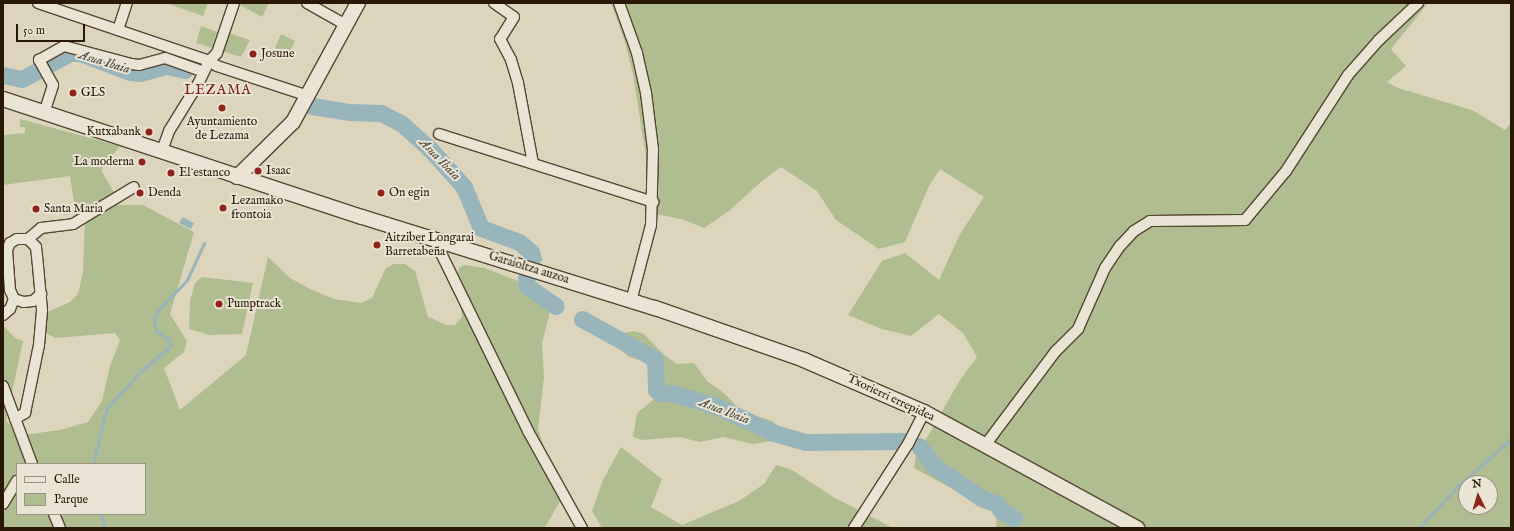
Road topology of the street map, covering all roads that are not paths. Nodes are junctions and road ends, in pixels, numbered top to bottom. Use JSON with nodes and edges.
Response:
{"nodes":[{"id":1,"x":38,"y":3,"type":"edge"},
{"id":2,"x":127,"y":3,"type":"edge"},
{"id":3,"x":234,"y":3,"type":"edge"},
{"id":4,"x":307,"y":3,"type":"edge"},
{"id":5,"x":358,"y":3,"type":"edge"},
{"id":6,"x":619,"y":3,"type":"edge"},
{"id":7,"x":1418,"y":3,"type":"edge"},
{"id":8,"x":501,"y":9,"type":"edge"},
{"id":9,"x":346,"y":25,"type":"junction"},
{"id":10,"x":118,"y":30,"type":"junction"},
{"id":11,"x":209,"y":61,"type":"junction"},
{"id":12,"x":204,"y":72,"type":"junction"},
{"id":13,"x":309,"y":96,"type":"junction"},
{"id":14,"x":3,"y":100,"type":"edge"},
{"id":15,"x":46,"y":107,"type":"dead end"},
{"id":16,"x":439,"y":134,"type":"dead end"},
{"id":17,"x":164,"y":145,"type":"dead end"},
{"id":18,"x":533,"y":163,"type":"junction"},
{"id":19,"x":237,"y":177,"type":"junction"},
{"id":20,"x":134,"y":187,"type":"dead end"},
{"id":21,"x":652,"y":202,"type":"junction"},
{"id":22,"x":28,"y":239,"type":"junction"},
{"id":23,"x":434,"y":239,"type":"junction"},
{"id":24,"x":41,"y":294,"type":"junction"},
{"id":25,"x":14,"y":299,"type":"junction"},
{"id":26,"x":631,"y":301,"type":"junction"},
{"id":27,"x":3,"y":314,"type":"edge"},
{"id":28,"x":3,"y":386,"type":"edge"},
{"id":29,"x":924,"y":412,"type":"junction"},
{"id":30,"x":15,"y":419,"type":"junction"},
{"id":31,"x":986,"y":444,"type":"junction"},
{"id":32,"x":26,"y":450,"type":"junction"},
{"id":33,"x":23,"y":463,"type":"edge"},
{"id":34,"x":32,"y":463,"type":"edge"},
{"id":35,"x":16,"y":483,"type":"edge"},
{"id":36,"x":3,"y":504,"type":"edge"},
{"id":37,"x":54,"y":515,"type":"edge"},
{"id":38,"x":60,"y":528,"type":"edge"},
{"id":39,"x":582,"y":528,"type":"edge"},
{"id":40,"x":854,"y":528,"type":"edge"},
{"id":41,"x":1137,"y":528,"type":"edge"}],
"edges":[{"from":1,"to":10,"type":"street"},
{"from":2,"to":10,"type":"street"},
{"from":3,"to":11,"type":"street"},
{"from":4,"to":9,"type":"street"},
{"from":5,"to":9,"type":"street"},
{"from":6,"to":21,"type":"street"},
{"from":7,"to":31,"type":"street"},
{"from":8,"to":18,"type":"street"},
{"from":9,"to":13,"type":"street"},
{"from":10,"to":11,"type":"street"},
{"from":11,"to":12,"type":"street"},
{"from":11,"to":13,"type":"street"},
{"from":12,"to":15,"type":"street"},
{"from":12,"to":17,"type":"street"},
{"from":13,"to":19,"type":"street"},
{"from":14,"to":19,"type":"street","name":"Garaioltza auzoa"},
{"from":16,"to":18,"type":"street"},
{"from":18,"to":21,"type":"street"},
{"from":19,"to":23,"type":"street","name":"Garaioltza auzoa"},
{"from":20,"to":22,"type":"street"},
{"from":21,"to":26,"type":"street"},
{"from":22,"to":24,"type":"street"},
{"from":22,"to":25,"type":"street"},
{"from":23,"to":26,"type":"street","name":"Garaioltza auzoa"},
{"from":23,"to":39,"type":"street"},
{"from":24,"to":25,"type":"street"},
{"from":24,"to":30,"type":"street"},
{"from":25,"to":27,"type":"street"},
{"from":26,"to":29,"type":"street","name":"Txorierri errepidea"},
{"from":28,"to":30,"type":"street"},
{"from":29,"to":31,"type":"street","name":"Txorierri errepidea"},
{"from":29,"to":40,"type":"street"},
{"from":30,"to":32,"type":"street"},
{"from":31,"to":41,"type":"street","name":"Txorierri errepidea"},
{"from":32,"to":33,"type":"street"},
{"from":32,"to":34,"type":"street"},
{"from":35,"to":36,"type":"street"},
{"from":37,"to":38,"type":"street"}]}
